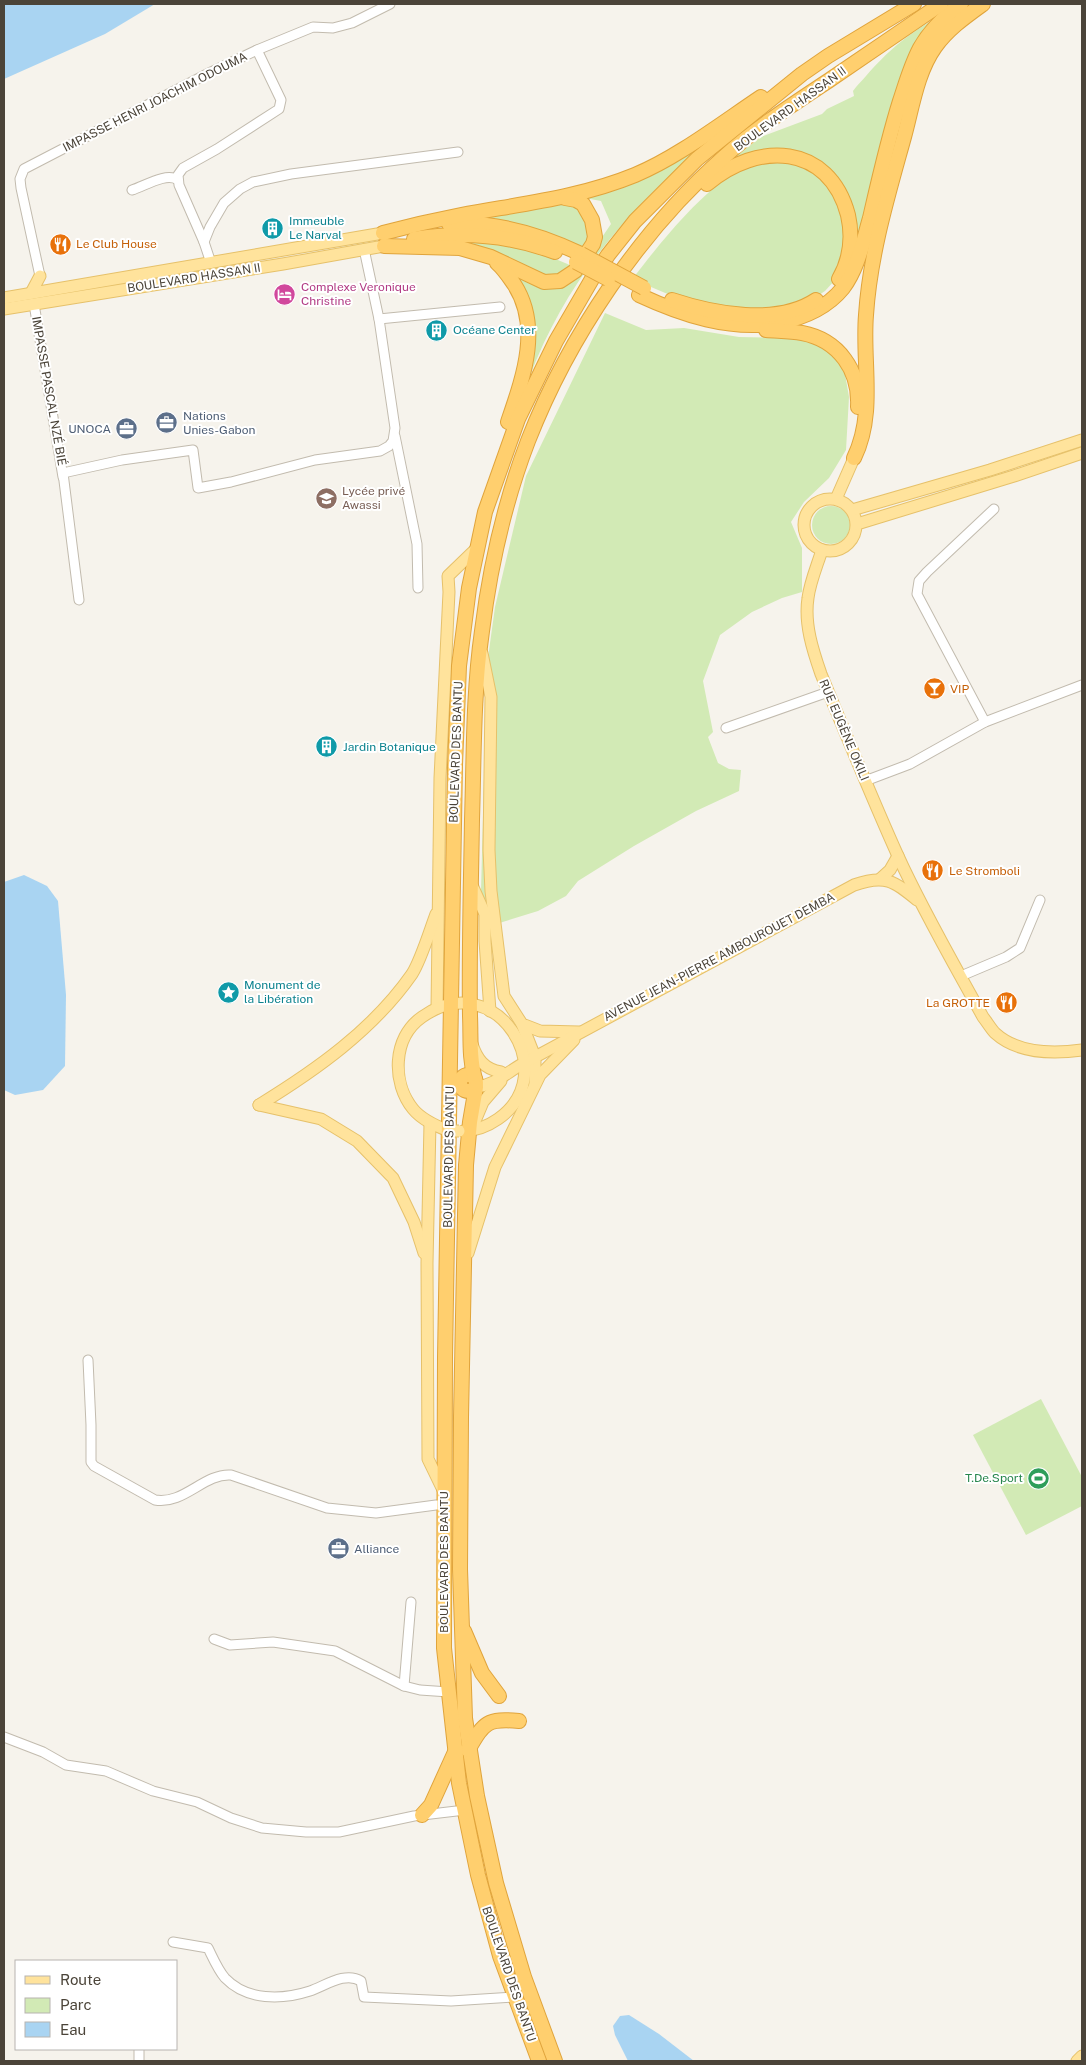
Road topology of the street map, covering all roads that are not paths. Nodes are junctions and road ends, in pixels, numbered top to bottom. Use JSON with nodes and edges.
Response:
{"nodes":[{"id":1,"x":390,"y":4,"type":"edge"},
{"id":2,"x":914,"y":4,"type":"edge"},
{"id":3,"x":941,"y":4,"type":"edge"},
{"id":4,"x":960,"y":4,"type":"edge"},
{"id":5,"x":982,"y":4,"type":"edge"},
{"id":6,"x":257,"y":50,"type":"junction"},
{"id":7,"x":802,"y":74,"type":"junction"},
{"id":8,"x":458,"y":152,"type":"dead end"},
{"id":9,"x":178,"y":180,"type":"junction"},
{"id":10,"x":132,"y":190,"type":"dead end"},
{"id":11,"x":558,"y":198,"type":"junction"},
{"id":12,"x":652,"y":233,"type":"junction"},
{"id":13,"x":384,"y":239,"type":"junction"},
{"id":14,"x":204,"y":242,"type":"junction"},
{"id":15,"x":364,"y":249,"type":"junction"},
{"id":16,"x":486,"y":256,"type":"junction"},
{"id":17,"x":211,"y":263,"type":"junction"},
{"id":18,"x":599,"y":268,"type":"joint"},
{"id":19,"x":40,"y":276,"type":"junction"},
{"id":20,"x":617,"y":278,"type":"joint"},
{"id":21,"x":53,"y":290,"type":"junction"},
{"id":22,"x":642,"y":292,"type":"junction"},
{"id":23,"x":4,"y":298,"type":"edge"},
{"id":24,"x":33,"y":299,"type":"junction"},
{"id":25,"x":500,"y":307,"type":"dead end"},
{"id":26,"x":4,"y":309,"type":"edge"},
{"id":27,"x":379,"y":319,"type":"junction"},
{"id":28,"x":739,"y":324,"type":"junction"},
{"id":29,"x":395,"y":435,"type":"junction"},
{"id":30,"x":1082,"y":440,"type":"edge"},
{"id":31,"x":1082,"y":453,"type":"edge"},
{"id":32,"x":854,"y":458,"type":"junction"},
{"id":33,"x":63,"y":475,"type":"junction"},
{"id":34,"x":836,"y":499,"type":"junction"},
{"id":35,"x":994,"y":509,"type":"dead end"},
{"id":36,"x":852,"y":510,"type":"junction"},
{"id":37,"x":857,"y":524,"type":"junction"},
{"id":38,"x":480,"y":531,"type":"junction"},
{"id":39,"x":476,"y":548,"type":"junction"},
{"id":40,"x":822,"y":550,"type":"junction"},
{"id":41,"x":418,"y":588,"type":"dead end"},
{"id":42,"x":79,"y":600,"type":"dead end"},
{"id":43,"x":480,"y":645,"type":"junction"},
{"id":44,"x":1082,"y":685,"type":"edge"},
{"id":45,"x":828,"y":692,"type":"junction"},
{"id":46,"x":985,"y":722,"type":"junction"},
{"id":47,"x":726,"y":728,"type":"dead end"},
{"id":48,"x":865,"y":781,"type":"junction"},
{"id":49,"x":898,"y":856,"type":"junction"},
{"id":50,"x":880,"y":879,"type":"junction"},
{"id":51,"x":471,"y":882,"type":"junction"},
{"id":52,"x":1040,"y":900,"type":"dead end"},
{"id":53,"x":920,"y":903,"type":"junction"},
{"id":54,"x":438,"y":907,"type":"junction"},
{"id":55,"x":961,"y":976,"type":"junction"},
{"id":56,"x":448,"y":1005,"type":"junction"},
{"id":57,"x":470,"y":1005,"type":"junction"},
{"id":58,"x":490,"y":1011,"type":"junction"},
{"id":59,"x":522,"y":1024,"type":"junction"},
{"id":60,"x":581,"y":1032,"type":"junction"},
{"id":61,"x":470,"y":1040,"type":"junction"},
{"id":62,"x":1082,"y":1050,"type":"edge"},
{"id":63,"x":535,"y":1057,"type":"junction"},
{"id":64,"x":521,"y":1065,"type":"junction"},
{"id":65,"x":502,"y":1075,"type":"junction"},
{"id":66,"x":460,"y":1083,"type":"junction"},
{"id":67,"x":476,"y":1083,"type":"junction"},
{"id":68,"x":535,"y":1086,"type":"junction"},
{"id":69,"x":430,"y":1123,"type":"junction"},
{"id":70,"x":459,"y":1131,"type":"junction"},
{"id":71,"x":466,"y":1164,"type":"junction"},
{"id":72,"x":427,"y":1263,"type":"junction"},
{"id":73,"x":446,"y":1265,"type":"junction"},
{"id":74,"x":464,"y":1267,"type":"junction"},
{"id":75,"x":88,"y":1360,"type":"dead end"},
{"id":76,"x":444,"y":1499,"type":"junction"},
{"id":77,"x":410,"y":1602,"type":"dead end"},
{"id":78,"x":461,"y":1625,"type":"junction"},
{"id":79,"x":214,"y":1639,"type":"dead end"},
{"id":80,"x":404,"y":1686,"type":"junction"},
{"id":81,"x":448,"y":1692,"type":"junction"},
{"id":82,"x":499,"y":1696,"type":"dead end"},
{"id":83,"x":519,"y":1720,"type":"dead end"},
{"id":84,"x":4,"y":1737,"type":"edge"},
{"id":85,"x":462,"y":1750,"type":"junction"},
{"id":86,"x":465,"y":1810,"type":"junction"},
{"id":87,"x":422,"y":1815,"type":"junction"},
{"id":88,"x":173,"y":1942,"type":"dead end"},
{"id":89,"x":515,"y":1997,"type":"junction"},
{"id":90,"x":1082,"y":2056,"type":"edge"},
{"id":91,"x":539,"y":2061,"type":"edge"},
{"id":92,"x":555,"y":2061,"type":"edge"},
{"id":93,"x":1078,"y":2061,"type":"edge"}],
"edges":[{"from":1,"to":6,"type":"street","name":"IMPASSE HENRI JOACHIM ODOUMA"},
{"from":2,"to":7,"type":"highway","name":"BOULEVARD HASSAN II"},
{"from":3,"to":12,"type":"highway","name":"BOULEVARD HASSAN II"},
{"from":4,"to":28,"type":"highway"},
{"from":5,"to":32,"type":"highway"},
{"from":6,"to":9,"type":"street"},
{"from":6,"to":19,"type":"street","name":"IMPASSE HENRI JOACHIM ODOUMA"},
{"from":7,"to":11,"type":"highway"},
{"from":7,"to":18,"type":"highway","name":"BOULEVARD HASSAN II"},
{"from":8,"to":14,"type":"street"},
{"from":9,"to":10,"type":"street"},
{"from":9,"to":14,"type":"street"},
{"from":11,"to":13,"type":"highway"},
{"from":11,"to":16,"type":"highway"},
{"from":12,"to":20,"type":"highway","name":"BOULEVARD HASSAN II"},
{"from":12,"to":22,"type":"highway"},
{"from":13,"to":15,"type":"main road","name":"BOULEVARD HASSAN II"},
{"from":13,"to":16,"type":"highway"},
{"from":13,"to":17,"type":"main road","name":"BOULEVARD HASSAN II"},
{"from":13,"to":22,"type":"highway","bridge":true},
{"from":14,"to":17,"type":"street"},
{"from":15,"to":24,"type":"main road","name":"BOULEVARD HASSAN II"},
{"from":15,"to":27,"type":"street"},
{"from":16,"to":38,"type":"highway"},
{"from":17,"to":21,"type":"main road","name":"BOULEVARD HASSAN II"},
{"from":18,"to":38,"type":"highway","name":"BOULEVARD DES BANTU"},
{"from":19,"to":21,"type":"main road"},
{"from":19,"to":24,"type":"main road"},
{"from":20,"to":43,"type":"highway","name":"BOULEVARD DES BANTU"},
{"from":21,"to":24,"type":"main road","name":"BOULEVARD HASSAN II"},
{"from":22,"to":28,"type":"highway"},
{"from":23,"to":24,"type":"main road","name":"BOULEVARD HASSAN II"},
{"from":24,"to":26,"type":"main road","name":"BOULEVARD HASSAN II"},
{"from":24,"to":33,"type":"street","name":"IMPASSE PASCAL NZÉ BIÉ"},
{"from":25,"to":27,"type":"street"},
{"from":27,"to":29,"type":"street"},
{"from":28,"to":32,"type":"highway"},
{"from":29,"to":33,"type":"street"},
{"from":29,"to":41,"type":"street"},
{"from":30,"to":36,"type":"main road"},
{"from":31,"to":37,"type":"main road"},
{"from":32,"to":34,"type":"main road"},
{"from":33,"to":42,"type":"street","name":"IMPASSE PASCAL NZÉ BIÉ"},
{"from":34,"to":36,"type":"main road"},
{"from":34,"to":40,"type":"main road"},
{"from":35,"to":46,"type":"street"},
{"from":36,"to":37,"type":"main road"},
{"from":37,"to":40,"type":"main road"},
{"from":38,"to":39,"type":"highway","name":"BOULEVARD DES BANTU"},
{"from":39,"to":54,"type":"main road"},
{"from":39,"to":56,"type":"highway","name":"BOULEVARD DES BANTU"},
{"from":40,"to":45,"type":"main road","name":"RUE EUGÈNE OKILI"},
{"from":43,"to":51,"type":"highway","name":"BOULEVARD DES BANTU"},
{"from":43,"to":59,"type":"main road"},
{"from":44,"to":46,"type":"street"},
{"from":45,"to":47,"type":"street"},
{"from":45,"to":48,"type":"main road","name":"RUE EUGÈNE OKILI"},
{"from":46,"to":48,"type":"street"},
{"from":48,"to":49,"type":"main road","name":"RUE EUGÈNE OKILI"},
{"from":49,"to":50,"type":"main road"},
{"from":49,"to":53,"type":"main road","name":"RUE EUGÈNE OKILI"},
{"from":50,"to":53,"type":"main road"},
{"from":50,"to":60,"type":"main road","name":"AVENUE JEAN-PIERRE AMBOUROUET DEMBA"},
{"from":51,"to":57,"type":"highway","name":"BOULEVARD DES BANTU"},
{"from":51,"to":58,"type":"main road"},
{"from":52,"to":55,"type":"street"},
{"from":53,"to":55,"type":"main road","name":"RUE EUGÈNE OKILI"},
{"from":54,"to":56,"type":"main road"},
{"from":54,"to":72,"type":"main road"},
{"from":55,"to":62,"type":"main road","name":"RUE EUGÈNE OKILI"},
{"from":56,"to":57,"type":"main road"},
{"from":56,"to":66,"type":"highway"},
{"from":56,"to":69,"type":"main road"},
{"from":56,"to":70,"type":"highway","name":"BOULEVARD DES BANTU"},
{"from":57,"to":58,"type":"main road"},
{"from":57,"to":61,"type":"highway","name":"BOULEVARD DES BANTU"},
{"from":58,"to":64,"type":"main road"},
{"from":59,"to":60,"type":"main road"},
{"from":59,"to":63,"type":"main road"},
{"from":60,"to":63,"type":"main road","name":"AVENUE JEAN-PIERRE AMBOUROUET DEMBA"},
{"from":60,"to":68,"type":"main road"},
{"from":61,"to":65,"type":"main road"},
{"from":61,"to":67,"type":"highway","name":"BOULEVARD DES BANTU"},
{"from":63,"to":64,"type":"main road","name":"AVENUE JEAN-PIERRE AMBOUROUET DEMBA"},
{"from":63,"to":68,"type":"main road"},
{"from":64,"to":65,"type":"main road","name":"AVENUE JEAN-PIERRE AMBOUROUET DEMBA"},
{"from":64,"to":70,"type":"main road"},
{"from":65,"to":67,"type":"main road","name":"AVENUE JEAN-PIERRE AMBOUROUET DEMBA"},
{"from":65,"to":71,"type":"main road"},
{"from":66,"to":67,"type":"highway"},
{"from":66,"to":73,"type":"highway"},
{"from":67,"to":70,"type":"highway","name":"BOULEVARD DES BANTU"},
{"from":68,"to":74,"type":"main road"},
{"from":69,"to":70,"type":"main road"},
{"from":69,"to":72,"type":"main road"},
{"from":70,"to":71,"type":"highway","name":"BOULEVARD DES BANTU"},
{"from":70,"to":73,"type":"highway","name":"BOULEVARD DES BANTU"},
{"from":71,"to":74,"type":"highway","name":"BOULEVARD DES BANTU"},
{"from":72,"to":76,"type":"main road"},
{"from":73,"to":76,"type":"highway","name":"BOULEVARD DES BANTU"},
{"from":74,"to":78,"type":"highway","name":"BOULEVARD DES BANTU"},
{"from":75,"to":76,"type":"street"},
{"from":76,"to":81,"type":"highway","name":"BOULEVARD DES BANTU"},
{"from":77,"to":80,"type":"street"},
{"from":78,"to":82,"type":"highway"},
{"from":78,"to":85,"type":"highway","name":"BOULEVARD DES BANTU"},
{"from":79,"to":80,"type":"street"},
{"from":80,"to":81,"type":"street"},
{"from":81,"to":85,"type":"highway","name":"BOULEVARD DES BANTU"},
{"from":83,"to":85,"type":"highway"},
{"from":84,"to":87,"type":"street"},
{"from":85,"to":86,"type":"highway","name":"BOULEVARD DES BANTU"},
{"from":85,"to":87,"type":"highway"},
{"from":85,"to":92,"type":"highway","name":"BOULEVARD DES BANTU"},
{"from":86,"to":87,"type":"street"},
{"from":86,"to":89,"type":"highway","name":"BOULEVARD DES BANTU"},
{"from":88,"to":89,"type":"street"},
{"from":89,"to":91,"type":"highway","name":"BOULEVARD DES BANTU"},
{"from":90,"to":93,"type":"main road"}]}
